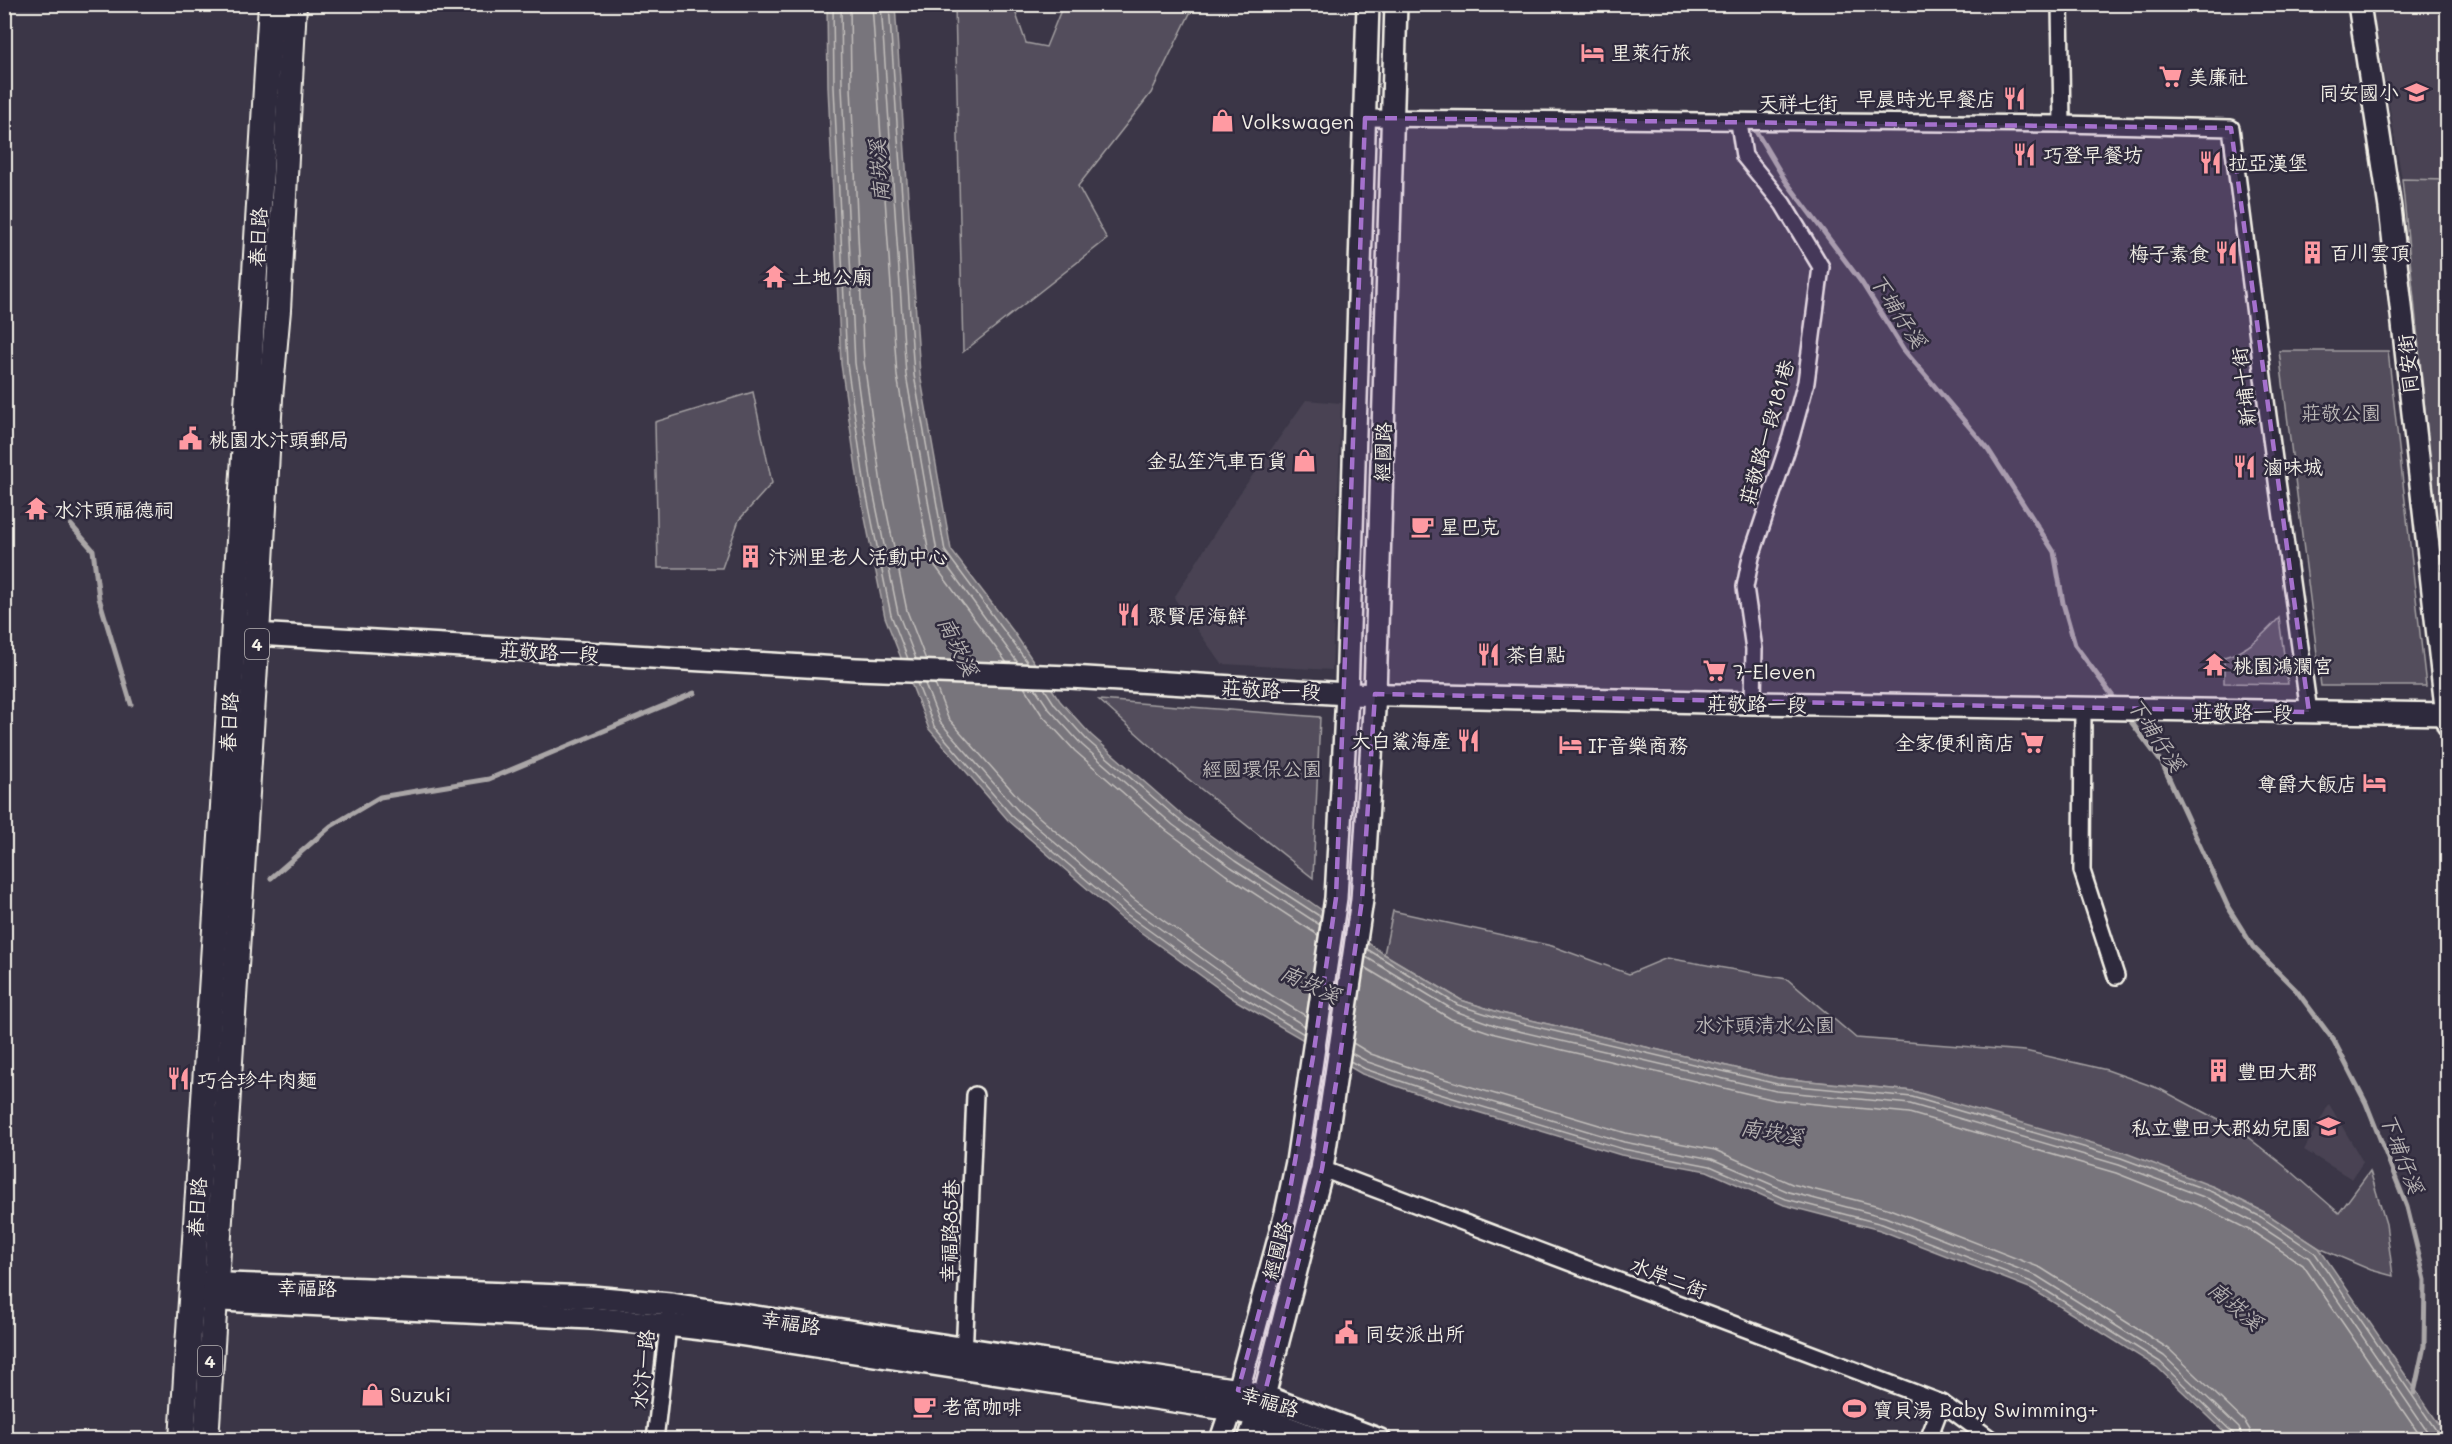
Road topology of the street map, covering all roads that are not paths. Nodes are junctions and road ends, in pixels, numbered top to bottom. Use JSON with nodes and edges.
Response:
{"nodes":[{"id":1,"x":271,"y":4,"type":"edge"},
{"id":2,"x":294,"y":4,"type":"edge"},
{"id":3,"x":1368,"y":4,"type":"edge"},
{"id":4,"x":1396,"y":4,"type":"edge"},
{"id":5,"x":2060,"y":4,"type":"edge"},
{"id":6,"x":2359,"y":4,"type":"edge"},
{"id":7,"x":1365,"y":118,"type":"junction"},
{"id":8,"x":1393,"y":120,"type":"junction"},
{"id":9,"x":1742,"y":123,"type":"junction"},
{"id":10,"x":2062,"y":124,"type":"junction"},
{"id":11,"x":2231,"y":128,"type":"joint"},
{"id":12,"x":245,"y":634,"type":"junction"},
{"id":13,"x":1347,"y":694,"type":"junction"},
{"id":14,"x":1375,"y":694,"type":"junction"},
{"id":15,"x":1753,"y":703,"type":"junction"},
{"id":16,"x":2091,"y":707,"type":"junction"},
{"id":17,"x":2309,"y":712,"type":"junction"},
{"id":18,"x":2447,"y":718,"type":"edge"},
{"id":19,"x":2116,"y":976,"type":"dead end"},
{"id":20,"x":975,"y":1095,"type":"dead end"},
{"id":21,"x":1323,"y":1169,"type":"junction"},
{"id":22,"x":202,"y":1291,"type":"junction"},
{"id":23,"x":670,"y":1304,"type":"junction"},
{"id":24,"x":668,"y":1325,"type":"junction"},
{"id":25,"x":964,"y":1358,"type":"junction"},
{"id":26,"x":1235,"y":1400,"type":"junction"},
{"id":27,"x":1942,"y":1403,"type":"junction"},
{"id":28,"x":1261,"y":1406,"type":"junction"},
{"id":29,"x":182,"y":1440,"type":"edge"},
{"id":30,"x":206,"y":1440,"type":"edge"},
{"id":31,"x":655,"y":1440,"type":"edge"},
{"id":32,"x":1221,"y":1440,"type":"edge"},
{"id":33,"x":1249,"y":1440,"type":"edge"},
{"id":34,"x":1320,"y":1440,"type":"edge"},
{"id":35,"x":1380,"y":1440,"type":"edge"},
{"id":36,"x":1928,"y":1440,"type":"edge"},
{"id":37,"x":1992,"y":1440,"type":"edge"}],
"edges":[{"from":1,"to":12,"type":"main road","name":"春日路","number":"4"},
{"from":2,"to":12,"type":"main road","name":"春日路","number":"4"},
{"from":3,"to":7,"type":"street","name":"經國路"},
{"from":4,"to":8,"type":"street","name":"經國路"},
{"from":5,"to":10,"type":"street"},
{"from":6,"to":18,"type":"street","name":"同安街"},
{"from":7,"to":8,"type":"street","name":"天祥七街"},
{"from":7,"to":13,"type":"street","name":"經國路"},
{"from":8,"to":9,"type":"street","name":"天祥七街"},
{"from":8,"to":14,"type":"street","name":"經國路"},
{"from":9,"to":10,"type":"street","name":"天祥七街"},
{"from":9,"to":15,"type":"street","name":"莊敬路一段181巷"},
{"from":10,"to":11,"type":"street","name":"天祥七街"},
{"from":11,"to":17,"type":"street","name":"新埔十街"},
{"from":12,"to":13,"type":"street","name":"莊敬路一段"},
{"from":12,"to":22,"type":"main road","name":"春日路","number":"4"},
{"from":13,"to":14,"type":"street","name":"莊敬路一段"},
{"from":13,"to":26,"type":"street","name":"經國路"},
{"from":14,"to":15,"type":"street","name":"莊敬路一段"},
{"from":14,"to":21,"type":"street","name":"經國路"},
{"from":15,"to":16,"type":"street","name":"莊敬路一段"},
{"from":16,"to":17,"type":"street","name":"莊敬路一段"},
{"from":16,"to":19,"type":"street"},
{"from":17,"to":18,"type":"street","name":"莊敬路一段"},
{"from":20,"to":25,"type":"street","name":"幸福路85巷"},
{"from":21,"to":27,"type":"street","name":"水岸二街"},
{"from":21,"to":28,"type":"street","name":"經國路"},
{"from":22,"to":23,"type":"street","name":"幸福路"},
{"from":22,"to":24,"type":"street","name":"幸福路"},
{"from":22,"to":29,"type":"main road","name":"春日路","number":"4"},
{"from":22,"to":30,"type":"main road","name":"春日路","number":"4"},
{"from":23,"to":24,"type":"street","name":"水汴一路"},
{"from":23,"to":25,"type":"street","name":"幸福路"},
{"from":24,"to":25,"type":"street","name":"幸福路"},
{"from":24,"to":31,"type":"street","name":"水汴一路"},
{"from":25,"to":26,"type":"street","name":"幸福路"},
{"from":26,"to":28,"type":"street","name":"幸福路"},
{"from":26,"to":32,"type":"street","name":"經國路"},
{"from":27,"to":36,"type":"street"},
{"from":27,"to":37,"type":"street","name":"水岸二街"},
{"from":28,"to":33,"type":"street","name":"經國路"},
{"from":28,"to":34,"type":"street","name":"幸福路"},
{"from":28,"to":35,"type":"street","name":"幸福路"}]}
